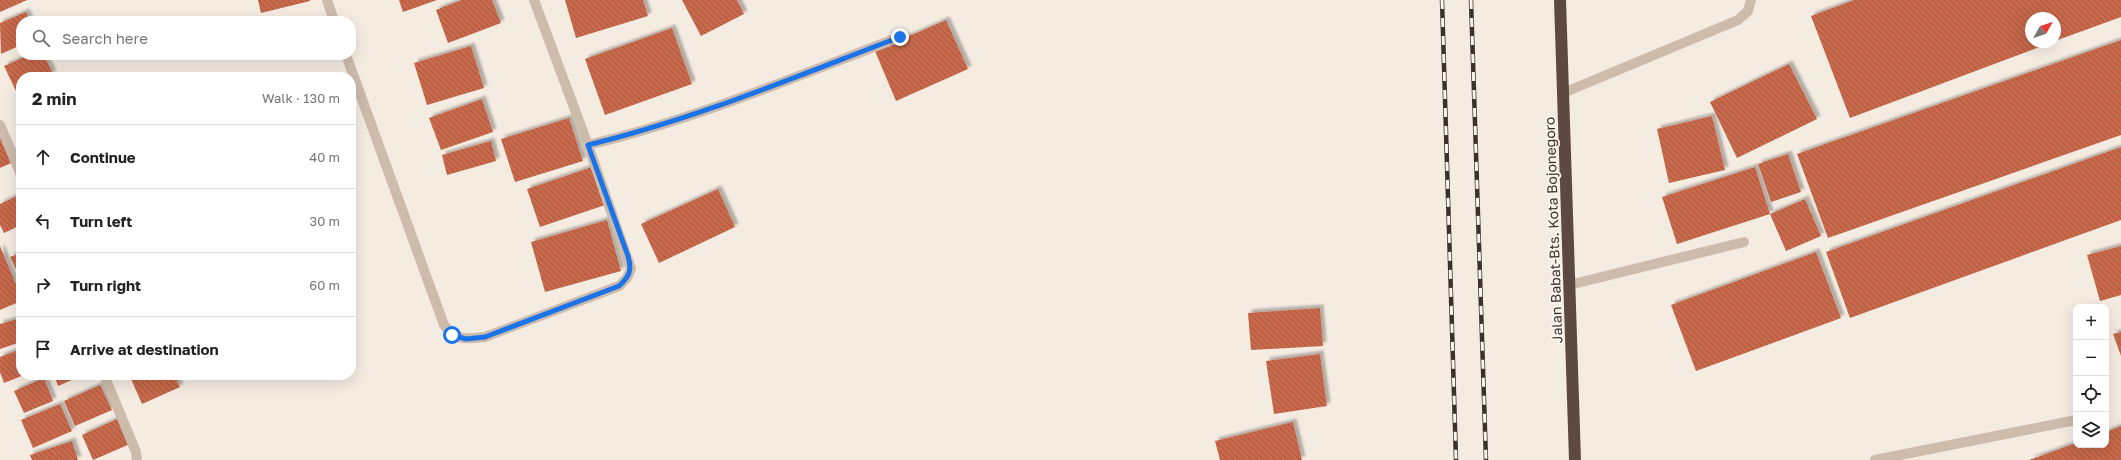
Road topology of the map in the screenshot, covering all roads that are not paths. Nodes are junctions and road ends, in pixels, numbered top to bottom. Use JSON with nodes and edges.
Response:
{"nodes":[{"id":1,"x":327,"y":0,"type":"edge"},
{"id":2,"x":534,"y":0,"type":"edge"},
{"id":3,"x":1560,"y":0,"type":"edge"},
{"id":4,"x":1751,"y":0,"type":"edge"},
{"id":5,"x":332,"y":16,"type":"edge"},
{"id":6,"x":900,"y":37,"type":"dead end"},
{"id":7,"x":348,"y":60,"type":"edge"},
{"id":8,"x":352,"y":72,"type":"edge"},
{"id":9,"x":356,"y":82,"type":"edge"},
{"id":10,"x":1563,"y":92,"type":"junction"},
{"id":11,"x":0,"y":125,"type":"edge"},
{"id":12,"x":588,"y":145,"type":"junction"},
{"id":13,"x":16,"y":163,"type":"edge"},
{"id":14,"x":1744,"y":242,"type":"dead end"},
{"id":15,"x":1569,"y":285,"type":"junction"},
{"id":16,"x":106,"y":380,"type":"edge"},
{"id":17,"x":2073,"y":421,"type":"edge"},
{"id":18,"x":137,"y":460,"type":"edge"},
{"id":19,"x":1575,"y":460,"type":"edge"},
{"id":20,"x":1875,"y":460,"type":"edge"}],
"edges":[{"from":1,"to":5,"type":"street"},
{"from":2,"to":12,"type":"street"},
{"from":3,"to":10,"type":"highway","name":"Jalan Babat-Bts. Kota Bojonegoro"},
{"from":4,"to":10,"type":"street"},
{"from":6,"to":12,"type":"street"},
{"from":7,"to":8,"type":"street"},
{"from":9,"to":12,"type":"street"},
{"from":10,"to":15,"type":"highway","name":"Jalan Babat-Bts. Kota Bojonegoro"},
{"from":11,"to":13,"type":"street"},
{"from":14,"to":15,"type":"street"},
{"from":15,"to":19,"type":"highway","name":"Jalan Babat-Bts. Kota Bojonegoro"},
{"from":16,"to":18,"type":"street"},
{"from":17,"to":20,"type":"street"}]}
